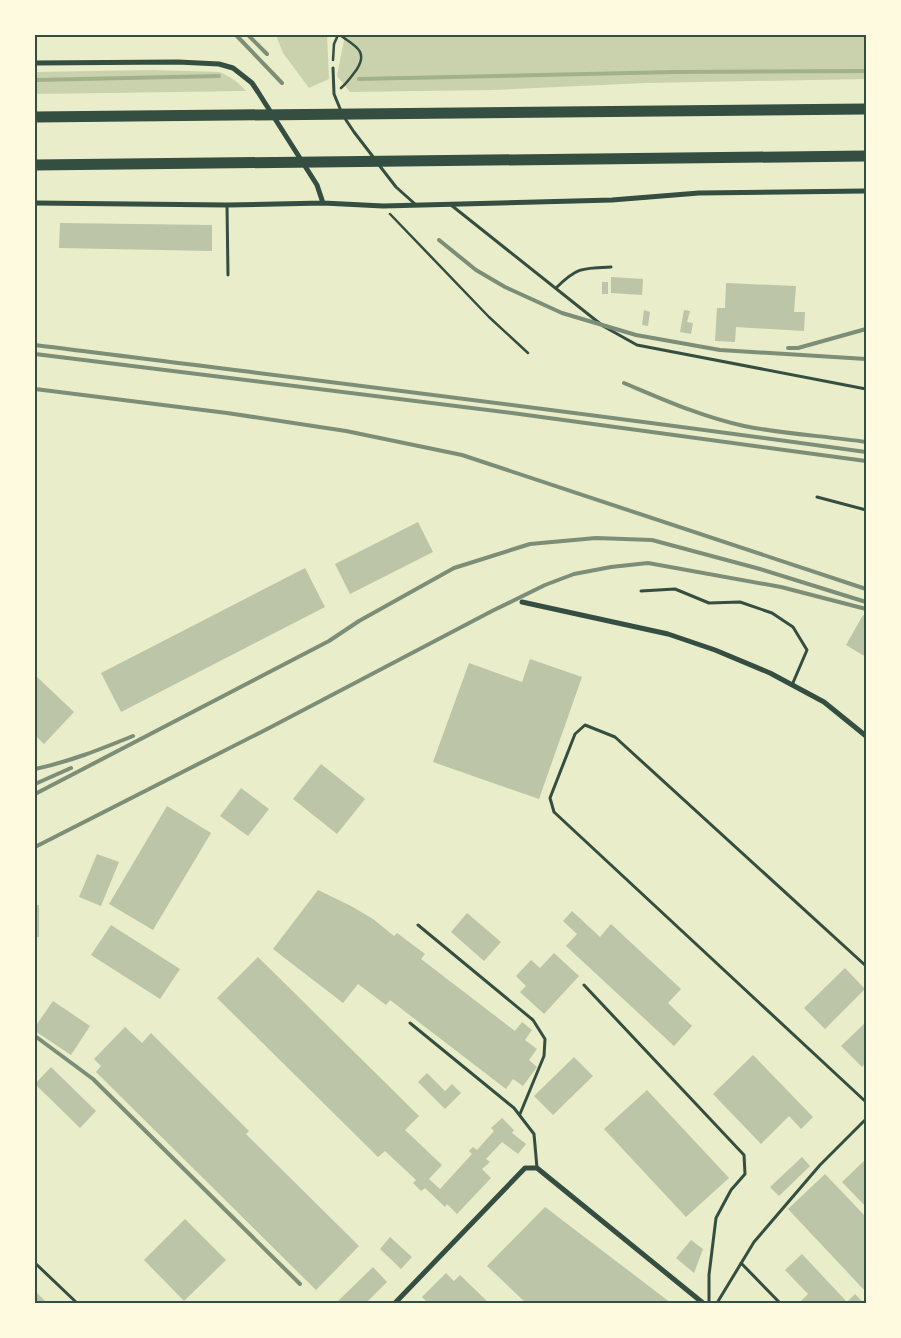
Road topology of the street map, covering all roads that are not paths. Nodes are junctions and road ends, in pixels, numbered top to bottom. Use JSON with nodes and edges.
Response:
{"nodes":[{"id":1,"x":35,"y":63,"type":"edge"},
{"id":2,"x":333,"y":68,"type":"road end"},
{"id":3,"x":866,"y":109,"type":"edge"},
{"id":4,"x":35,"y":117,"type":"edge"},
{"id":5,"x":866,"y":156,"type":"edge"},
{"id":6,"x":35,"y":165,"type":"edge"},
{"id":7,"x":866,"y":191,"type":"edge"},
{"id":8,"x":35,"y":203,"type":"edge"},
{"id":9,"x":323,"y":203,"type":"junction"},
{"id":10,"x":448,"y":203,"type":"junction"},
{"id":11,"x":415,"y":204,"type":"junction"},
{"id":12,"x":227,"y":205,"type":"junction"},
{"id":13,"x":611,"y":267,"type":"dead end"},
{"id":14,"x":228,"y":275,"type":"dead end"},
{"id":15,"x":556,"y":288,"type":"junction"},
{"id":16,"x":866,"y":389,"type":"edge"},
{"id":17,"x":817,"y":497,"type":"dead end"},
{"id":18,"x":866,"y":510,"type":"edge"},
{"id":19,"x":642,"y":591,"type":"dead end"},
{"id":20,"x":522,"y":602,"type":"dead end"},
{"id":21,"x":792,"y":684,"type":"junction"},
{"id":22,"x":866,"y":736,"type":"edge"},
{"id":23,"x":418,"y":925,"type":"dead end"},
{"id":24,"x":866,"y":966,"type":"edge"},
{"id":25,"x":584,"y":985,"type":"dead end"},
{"id":26,"x":410,"y":1023,"type":"dead end"},
{"id":27,"x":866,"y":1102,"type":"edge"},
{"id":28,"x":520,"y":1114,"type":"junction"},
{"id":29,"x":866,"y":1119,"type":"edge"},
{"id":30,"x":537,"y":1168,"type":"junction"},
{"id":31,"x":35,"y":1263,"type":"edge"},
{"id":32,"x":741,"y":1263,"type":"junction"},
{"id":33,"x":77,"y":1303,"type":"edge"},
{"id":34,"x":395,"y":1303,"type":"edge"},
{"id":35,"x":703,"y":1303,"type":"edge"},
{"id":36,"x":709,"y":1303,"type":"edge"},
{"id":37,"x":718,"y":1303,"type":"edge"},
{"id":38,"x":780,"y":1303,"type":"edge"}],
"edges":[{"from":1,"to":9,"type":"street"},
{"from":2,"to":11,"type":"lane"},
{"from":3,"to":4,"type":"highway"},
{"from":5,"to":6,"type":"highway"},
{"from":7,"to":10,"type":"street"},
{"from":8,"to":12,"type":"street"},
{"from":9,"to":11,"type":"street"},
{"from":9,"to":12,"type":"street"},
{"from":10,"to":11,"type":"street"},
{"from":10,"to":15,"type":"lane"},
{"from":12,"to":14,"type":"lane"},
{"from":13,"to":15,"type":"lane"},
{"from":15,"to":16,"type":"lane"},
{"from":17,"to":18,"type":"lane"},
{"from":19,"to":21,"type":"lane"},
{"from":20,"to":21,"type":"street"},
{"from":21,"to":22,"type":"street"},
{"from":23,"to":28,"type":"lane"},
{"from":24,"to":27,"type":"lane"},
{"from":25,"to":36,"type":"lane"},
{"from":26,"to":28,"type":"lane"},
{"from":28,"to":30,"type":"lane"},
{"from":29,"to":32,"type":"lane"},
{"from":30,"to":34,"type":"street"},
{"from":30,"to":35,"type":"street"},
{"from":31,"to":33,"type":"lane"},
{"from":32,"to":37,"type":"lane"},
{"from":32,"to":38,"type":"lane"}]}
